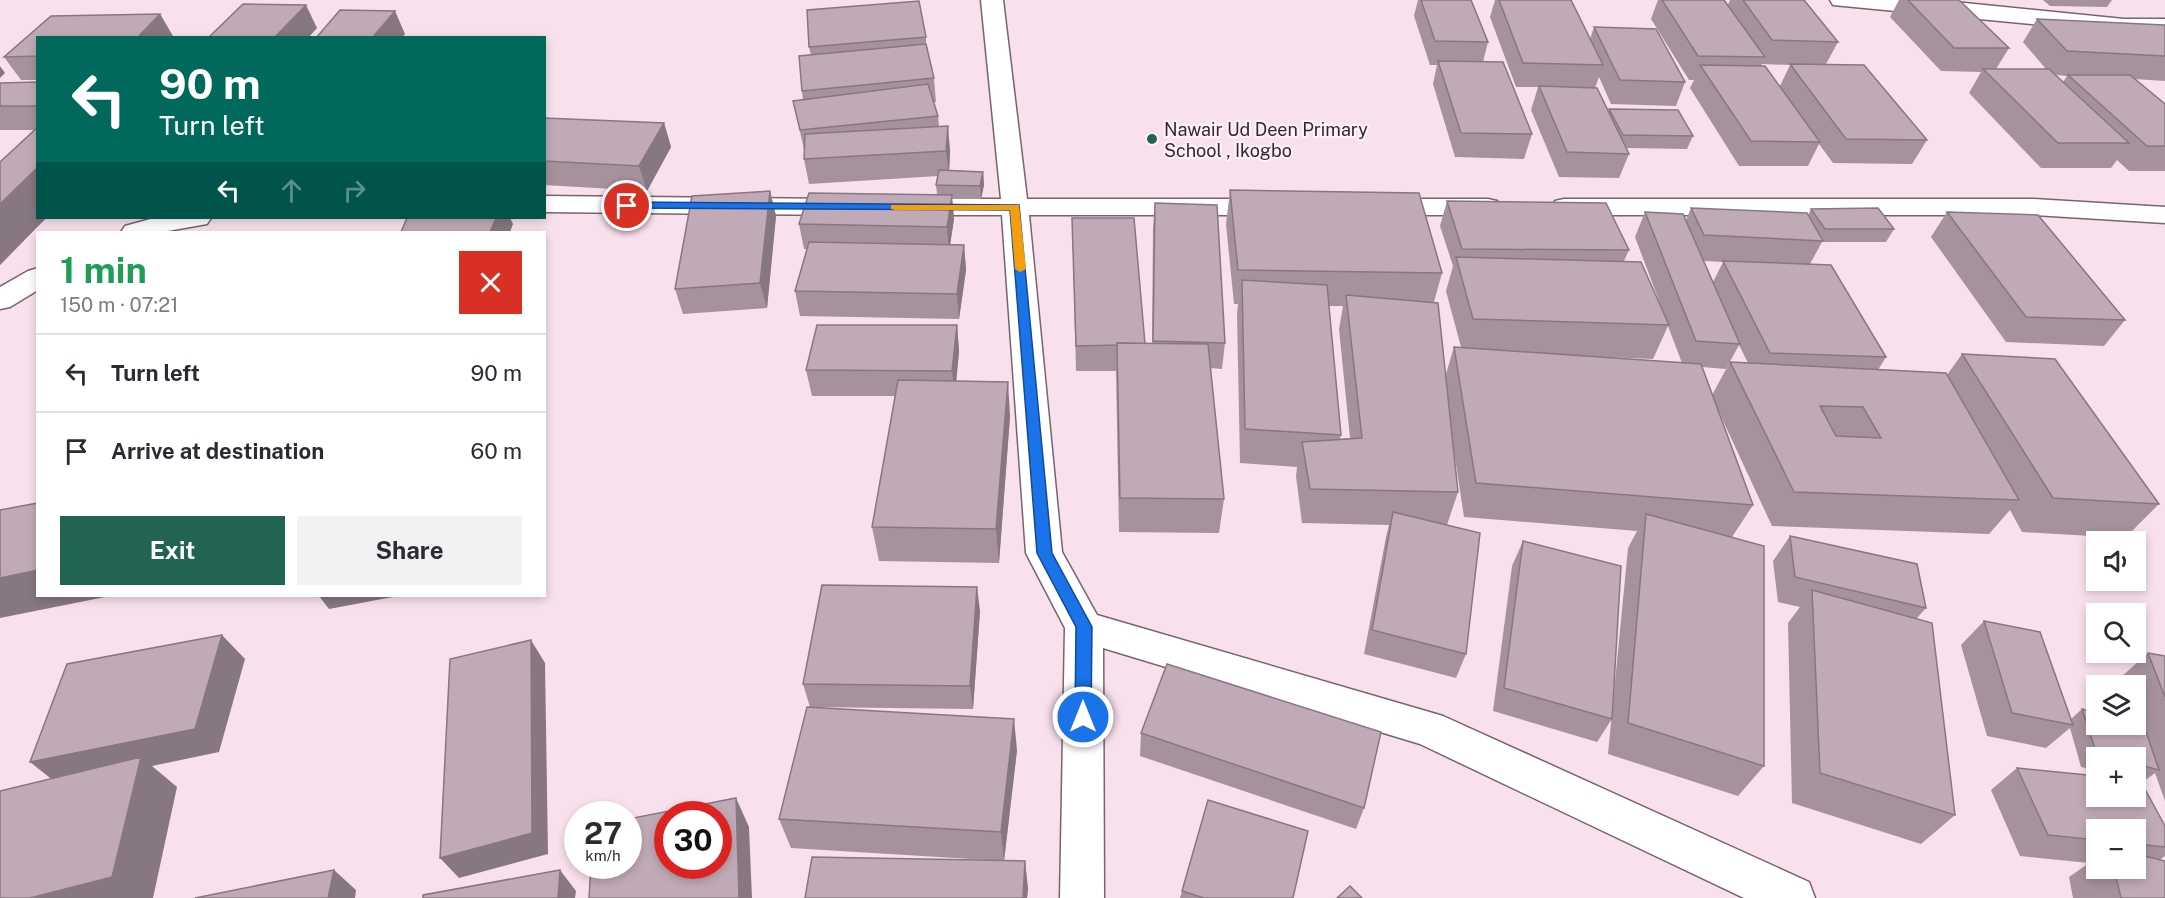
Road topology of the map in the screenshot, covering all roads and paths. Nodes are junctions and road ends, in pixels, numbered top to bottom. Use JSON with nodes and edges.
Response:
{"nodes":[{"id":1,"x":992,"y":0,"type":"edge"},
{"id":2,"x":1840,"y":0,"type":"edge"},
{"id":3,"x":2165,"y":26,"type":"edge"},
{"id":4,"x":546,"y":204,"type":"edge"},
{"id":5,"x":1015,"y":207,"type":"junction"},
{"id":6,"x":1298,"y":207,"type":"edge"},
{"id":7,"x":1357,"y":207,"type":"edge"},
{"id":8,"x":2165,"y":215,"type":"edge"},
{"id":9,"x":178,"y":219,"type":"edge"},
{"id":10,"x":138,"y":231,"type":"edge"},
{"id":11,"x":36,"y":279,"type":"edge"},
{"id":12,"x":0,"y":300,"type":"edge"},
{"id":13,"x":1084,"y":627,"type":"junction"},
{"id":14,"x":1082,"y":898,"type":"edge"},
{"id":15,"x":1793,"y":898,"type":"edge"}],
"edges":[{"from":1,"to":5,"type":"street"},
{"from":2,"to":3,"type":"street"},
{"from":4,"to":5,"type":"street"},
{"from":5,"to":6,"type":"street"},
{"from":5,"to":13,"type":"street"},
{"from":7,"to":8,"type":"street"},
{"from":9,"to":10,"type":"street"},
{"from":11,"to":12,"type":"street"},
{"from":13,"to":14,"type":"street"},
{"from":13,"to":15,"type":"street"}]}
